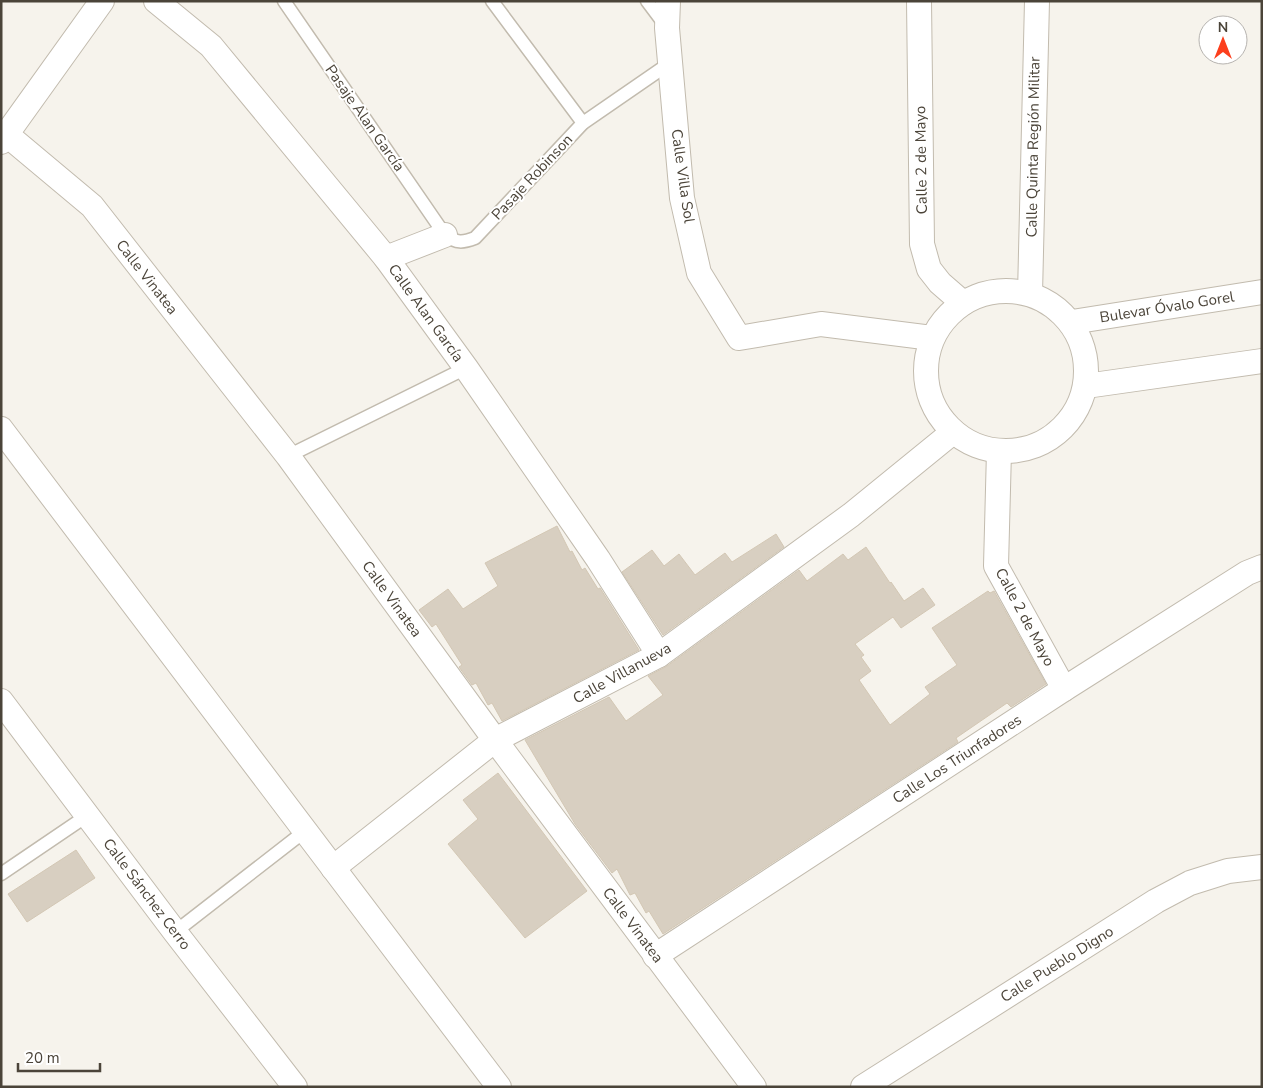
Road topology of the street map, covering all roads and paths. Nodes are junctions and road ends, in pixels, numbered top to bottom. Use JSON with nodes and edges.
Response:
{"nodes":[{"id":1,"x":102,"y":1,"type":"edge"},
{"id":2,"x":156,"y":1,"type":"edge"},
{"id":3,"x":284,"y":1,"type":"edge"},
{"id":4,"x":492,"y":1,"type":"edge"},
{"id":5,"x":647,"y":1,"type":"edge"},
{"id":6,"x":668,"y":1,"type":"edge"},
{"id":7,"x":919,"y":1,"type":"edge"},
{"id":8,"x":1037,"y":1,"type":"edge"},
{"id":9,"x":667,"y":28,"type":"junction"},
{"id":10,"x":670,"y":63,"type":"junction"},
{"id":11,"x":583,"y":123,"type":"junction"},
{"id":12,"x":4,"y":138,"type":"edge"},
{"id":13,"x":445,"y":235,"type":"junction"},
{"id":14,"x":386,"y":258,"type":"junction"},
{"id":15,"x":1262,"y":292,"type":"edge"},
{"id":16,"x":1030,"y":294,"type":"junction"},
{"id":17,"x":963,"y":303,"type":"junction"},
{"id":18,"x":1072,"y":322,"type":"junction"},
{"id":19,"x":932,"y":338,"type":"junction"},
{"id":20,"x":1262,"y":361,"type":"edge"},
{"id":21,"x":466,"y":368,"type":"junction"},
{"id":22,"x":1086,"y":386,"type":"junction"},
{"id":23,"x":1,"y":430,"type":"edge"},
{"id":24,"x":953,"y":432,"type":"junction"},
{"id":25,"x":999,"y":451,"type":"junction"},
{"id":26,"x":288,"y":456,"type":"junction"},
{"id":27,"x":1262,"y":567,"type":"edge"},
{"id":28,"x":659,"y":655,"type":"junction"},
{"id":29,"x":1064,"y":689,"type":"junction"},
{"id":30,"x":1,"y":701,"type":"edge"},
{"id":31,"x":495,"y":740,"type":"junction"},
{"id":32,"x":88,"y":815,"type":"junction"},
{"id":33,"x":305,"y":830,"type":"junction"},
{"id":34,"x":1262,"y":867,"type":"edge"},
{"id":35,"x":333,"y":868,"type":"junction"},
{"id":36,"x":1,"y":874,"type":"edge"},
{"id":37,"x":175,"y":932,"type":"junction"},
{"id":38,"x":655,"y":956,"type":"junction"},
{"id":39,"x":295,"y":1087,"type":"edge"},
{"id":40,"x":499,"y":1087,"type":"edge"},
{"id":41,"x":754,"y":1087,"type":"edge"},
{"id":42,"x":863,"y":1087,"type":"edge"}],
"edges":[{"from":1,"to":12,"type":"street"},
{"from":2,"to":14,"type":"street","name":"Calle Alan García"},
{"from":3,"to":13,"type":"lane","name":"Pasaje Alan García"},
{"from":4,"to":11,"type":"lane"},
{"from":5,"to":9,"type":"lane"},
{"from":6,"to":9,"type":"street","name":"Calle Villa Sol"},
{"from":7,"to":17,"type":"street","name":"Calle 2 de Mayo"},
{"from":8,"to":16,"type":"street","name":"Calle Quinta Región Militar"},
{"from":9,"to":10,"type":"street","name":"Calle Villa Sol"},
{"from":10,"to":11,"type":"lane","name":"Pasaje Robinson"},
{"from":10,"to":19,"type":"street","name":"Calle Villa Sol"},
{"from":11,"to":13,"type":"lane","name":"Pasaje Robinson"},
{"from":12,"to":26,"type":"street","name":"Calle Vinatea"},
{"from":13,"to":14,"type":"street"},
{"from":14,"to":21,"type":"street","name":"Calle Alan García"},
{"from":15,"to":18,"type":"street","name":"Bulevar Óvalo Gorel"},
{"from":16,"to":17,"type":"street"},
{"from":16,"to":18,"type":"street"},
{"from":17,"to":19,"type":"street"},
{"from":18,"to":22,"type":"street"},
{"from":19,"to":24,"type":"street"},
{"from":20,"to":22,"type":"street"},
{"from":21,"to":26,"type":"lane"},
{"from":21,"to":28,"type":"street","name":"Calle Alan García"},
{"from":22,"to":25,"type":"street"},
{"from":23,"to":33,"type":"street"},
{"from":24,"to":25,"type":"street"},
{"from":24,"to":28,"type":"street","name":"Calle Villanueva"},
{"from":25,"to":29,"type":"street","name":"Calle 2 de Mayo"},
{"from":26,"to":31,"type":"street","name":"Calle Vinatea"},
{"from":27,"to":29,"type":"street","name":"Calle Los Triunfadores"},
{"from":28,"to":31,"type":"street","name":"Calle Villanueva"},
{"from":29,"to":38,"type":"street","name":"Calle Los Triunfadores"},
{"from":30,"to":32,"type":"street","name":"Calle Sánchez Cerro"},
{"from":31,"to":35,"type":"street","name":"Calle Villanueva"},
{"from":31,"to":38,"type":"street","name":"Calle Vinatea"},
{"from":32,"to":36,"type":"lane"},
{"from":32,"to":37,"type":"street","name":"Calle Sánchez Cerro"},
{"from":33,"to":35,"type":"street"},
{"from":33,"to":37,"type":"lane"},
{"from":34,"to":42,"type":"street","name":"Calle Pueblo Digno"},
{"from":35,"to":40,"type":"street"},
{"from":37,"to":39,"type":"street","name":"Calle Sánchez Cerro"},
{"from":38,"to":41,"type":"street","name":"Calle Vinatea"}]}
